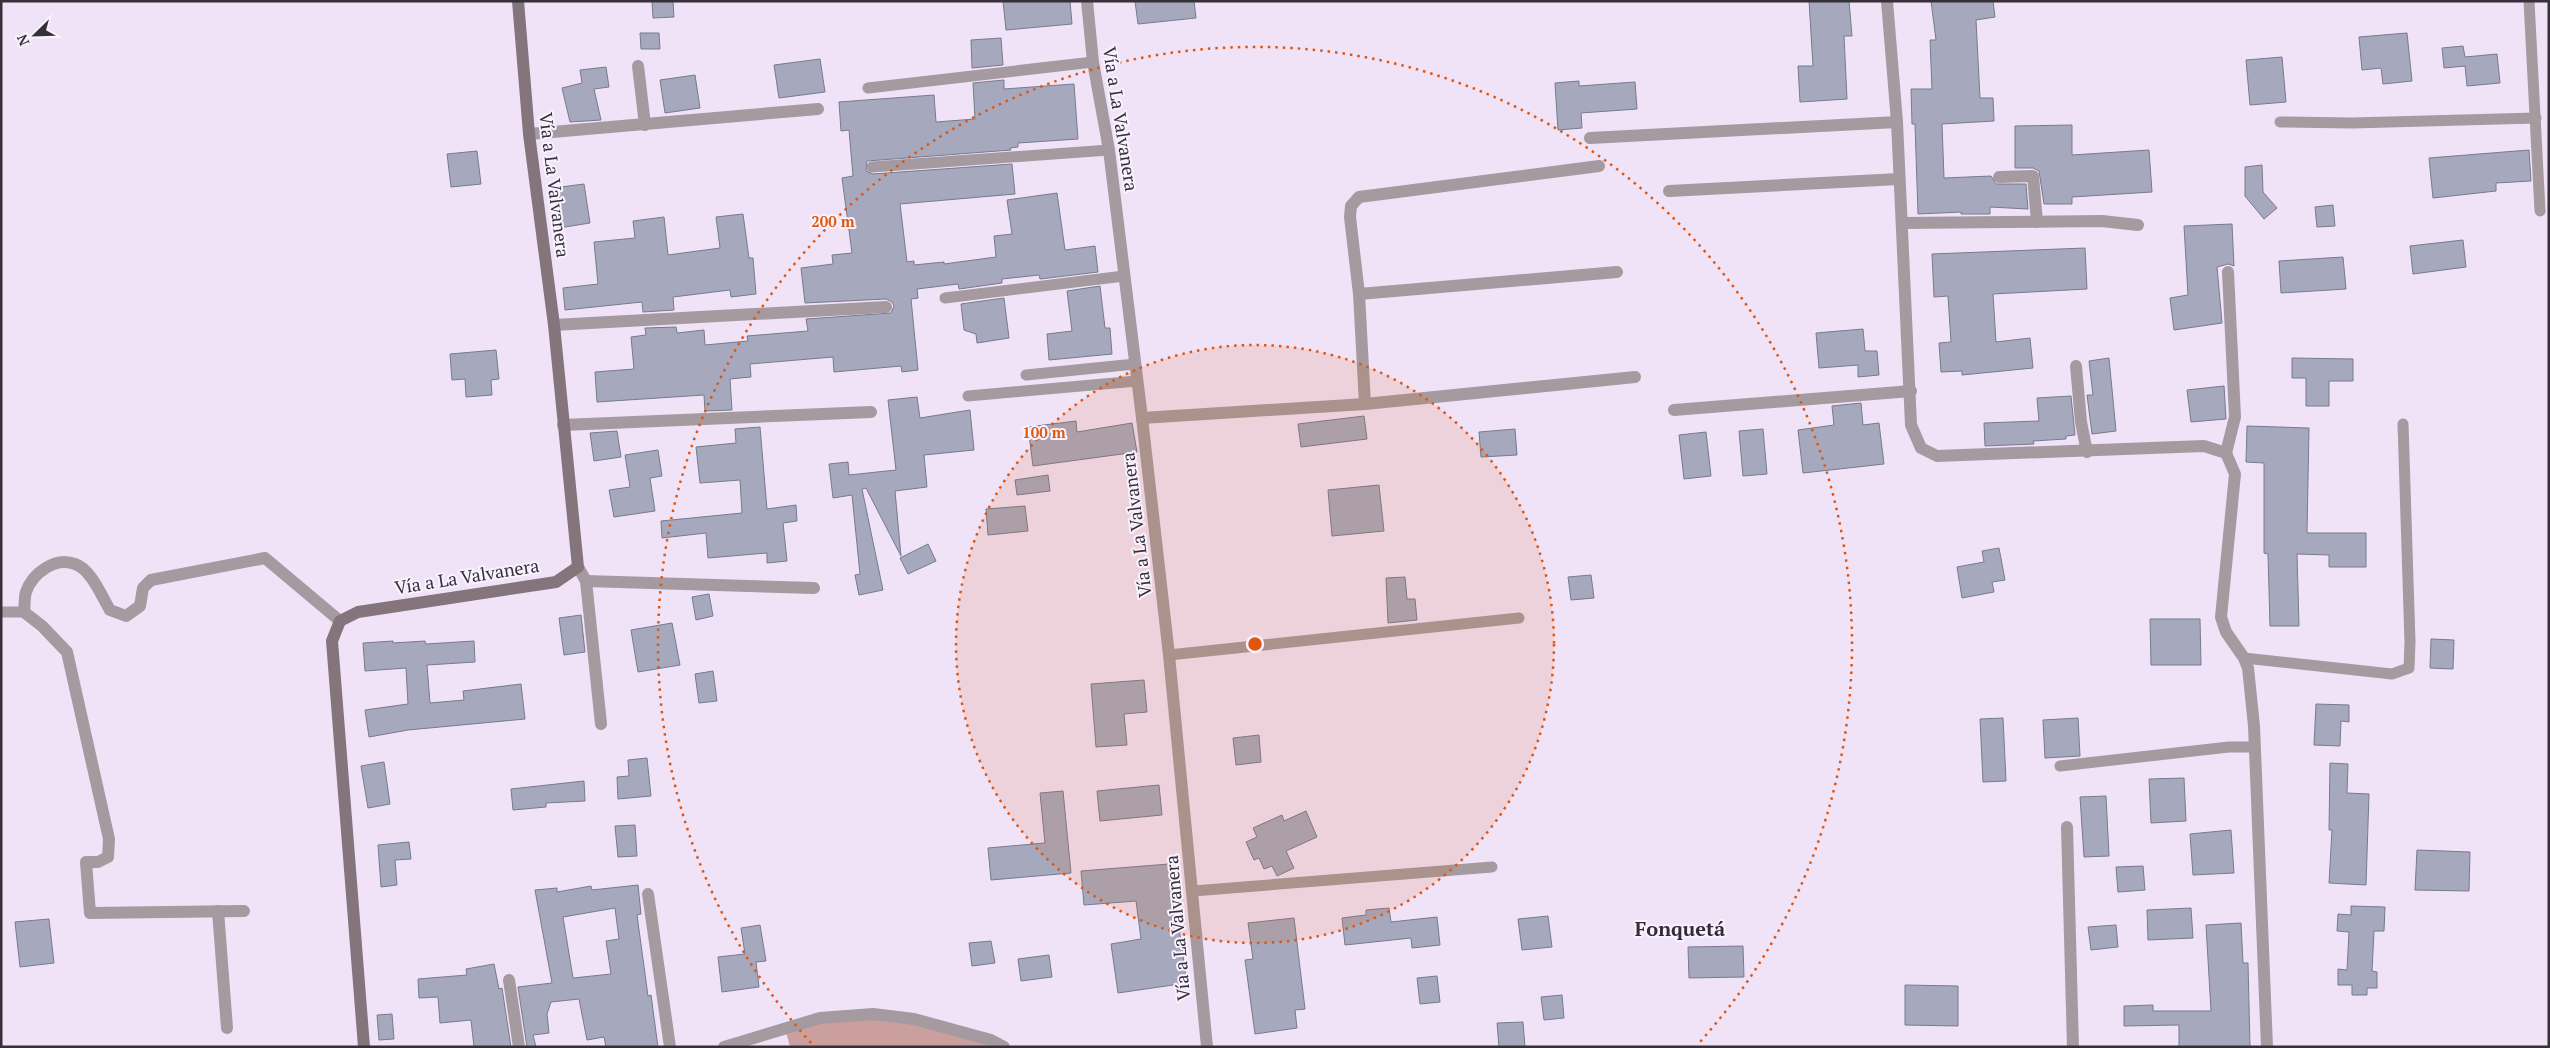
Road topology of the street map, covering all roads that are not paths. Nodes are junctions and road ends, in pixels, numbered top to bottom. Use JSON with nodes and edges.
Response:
{"nodes":[{"id":1,"x":518,"y":1,"type":"edge"},
{"id":2,"x":1087,"y":1,"type":"edge"},
{"id":3,"x":1887,"y":1,"type":"edge"},
{"id":4,"x":2530,"y":1,"type":"edge"},
{"id":5,"x":1093,"y":62,"type":"junction"},
{"id":6,"x":638,"y":66,"type":"dead end"},
{"id":7,"x":868,"y":88,"type":"dead end"},
{"id":8,"x":818,"y":109,"type":"dead end"},
{"id":9,"x":2536,"y":118,"type":"junction"},
{"id":10,"x":1897,"y":122,"type":"junction"},
{"id":11,"x":2280,"y":122,"type":"dead end"},
{"id":12,"x":645,"y":124,"type":"junction"},
{"id":13,"x":529,"y":134,"type":"junction"},
{"id":14,"x":1590,"y":138,"type":"dead end"},
{"id":15,"x":1109,"y":150,"type":"junction"},
{"id":16,"x":1599,"y":166,"type":"dead end"},
{"id":17,"x":872,"y":167,"type":"dead end"},
{"id":18,"x":1999,"y":177,"type":"dead end"},
{"id":19,"x":1899,"y":179,"type":"junction"},
{"id":20,"x":1669,"y":191,"type":"dead end"},
{"id":21,"x":2540,"y":211,"type":"dead end"},
{"id":22,"x":1902,"y":222,"type":"junction"},
{"id":23,"x":2037,"y":222,"type":"junction"},
{"id":24,"x":2138,"y":225,"type":"dead end"},
{"id":25,"x":1618,"y":272,"type":"dead end"},
{"id":26,"x":2228,"y":272,"type":"dead end"},
{"id":27,"x":1124,"y":276,"type":"junction"},
{"id":28,"x":1359,"y":294,"type":"junction"},
{"id":29,"x":945,"y":298,"type":"dead end"},
{"id":30,"x":886,"y":307,"type":"dead end"},
{"id":31,"x":554,"y":324,"type":"junction"},
{"id":32,"x":1135,"y":364,"type":"junction"},
{"id":33,"x":2076,"y":366,"type":"dead end"},
{"id":34,"x":1026,"y":375,"type":"dead end"},
{"id":35,"x":1635,"y":377,"type":"dead end"},
{"id":36,"x":1137,"y":381,"type":"junction"},
{"id":37,"x":1911,"y":391,"type":"junction"},
{"id":38,"x":968,"y":396,"type":"dead end"},
{"id":39,"x":1365,"y":404,"type":"junction"},
{"id":40,"x":1674,"y":410,"type":"dead end"},
{"id":41,"x":871,"y":412,"type":"dead end"},
{"id":42,"x":1142,"y":418,"type":"junction"},
{"id":43,"x":2403,"y":424,"type":"dead end"},
{"id":44,"x":563,"y":425,"type":"junction"},
{"id":45,"x":2087,"y":452,"type":"junction"},
{"id":46,"x":2226,"y":453,"type":"junction"},
{"id":47,"x":578,"y":567,"type":"junction"},
{"id":48,"x":586,"y":581,"type":"junction"},
{"id":49,"x":814,"y":588,"type":"dead end"},
{"id":50,"x":1,"y":612,"type":"edge"},
{"id":51,"x":24,"y":612,"type":"junction"},
{"id":52,"x":1519,"y":618,"type":"dead end"},
{"id":53,"x":340,"y":621,"type":"junction"},
{"id":54,"x":1169,"y":655,"type":"junction"},
{"id":55,"x":2244,"y":658,"type":"junction"},
{"id":56,"x":601,"y":724,"type":"dead end"},
{"id":57,"x":2254,"y":747,"type":"junction"},
{"id":58,"x":2060,"y":766,"type":"dead end"},
{"id":59,"x":2067,"y":827,"type":"dead end"},
{"id":60,"x":1492,"y":867,"type":"dead end"},
{"id":61,"x":1193,"y":892,"type":"junction"},
{"id":62,"x":648,"y":894,"type":"dead end"},
{"id":63,"x":218,"y":911,"type":"junction"},
{"id":64,"x":244,"y":911,"type":"dead end"},
{"id":65,"x":509,"y":980,"type":"dead end"},
{"id":66,"x":227,"y":1028,"type":"dead end"},
{"id":67,"x":364,"y":1047,"type":"edge"},
{"id":68,"x":518,"y":1047,"type":"edge"},
{"id":69,"x":670,"y":1047,"type":"edge"},
{"id":70,"x":724,"y":1047,"type":"edge"},
{"id":71,"x":1004,"y":1047,"type":"edge"},
{"id":72,"x":1207,"y":1047,"type":"edge"},
{"id":73,"x":2072,"y":1047,"type":"edge"},
{"id":74,"x":2267,"y":1047,"type":"edge"}],
"edges":[{"from":1,"to":13,"type":"street","name":"Vía a La Valvanera"},
{"from":2,"to":5,"type":"street","name":"Vía a La Valvanera"},
{"from":3,"to":10,"type":"street"},
{"from":4,"to":9,"type":"lane"},
{"from":5,"to":7,"type":"lane"},
{"from":5,"to":15,"type":"street","name":"Vía a La Valvanera"},
{"from":6,"to":12,"type":"street"},
{"from":8,"to":12,"type":"street"},
{"from":9,"to":11,"type":"lane"},
{"from":9,"to":21,"type":"lane"},
{"from":10,"to":14,"type":"street"},
{"from":10,"to":19,"type":"street"},
{"from":12,"to":13,"type":"street"},
{"from":13,"to":31,"type":"street","name":"Vía a La Valvanera"},
{"from":15,"to":17,"type":"lane"},
{"from":15,"to":27,"type":"street","name":"Vía a La Valvanera"},
{"from":16,"to":28,"type":"street"},
{"from":18,"to":23,"type":"street"},
{"from":19,"to":20,"type":"street"},
{"from":19,"to":22,"type":"street"},
{"from":22,"to":23,"type":"street"},
{"from":22,"to":37,"type":"street"},
{"from":23,"to":24,"type":"street"},
{"from":25,"to":28,"type":"street"},
{"from":26,"to":46,"type":"street"},
{"from":27,"to":29,"type":"lane"},
{"from":27,"to":32,"type":"street","name":"Vía a La Valvanera"},
{"from":28,"to":39,"type":"street"},
{"from":30,"to":31,"type":"street"},
{"from":31,"to":44,"type":"street","name":"Vía a La Valvanera"},
{"from":32,"to":34,"type":"lane"},
{"from":32,"to":36,"type":"street","name":"Vía a La Valvanera"},
{"from":33,"to":45,"type":"street"},
{"from":35,"to":39,"type":"street"},
{"from":36,"to":38,"type":"lane"},
{"from":36,"to":42,"type":"street","name":"Vía a La Valvanera"},
{"from":37,"to":40,"type":"street"},
{"from":37,"to":45,"type":"street"},
{"from":39,"to":42,"type":"street"},
{"from":41,"to":44,"type":"street"},
{"from":42,"to":54,"type":"street","name":"Vía a La Valvanera"},
{"from":43,"to":55,"type":"lane"},
{"from":44,"to":47,"type":"street","name":"Vía a La Valvanera"},
{"from":45,"to":46,"type":"street"},
{"from":46,"to":55,"type":"street"},
{"from":47,"to":48,"type":"street"},
{"from":47,"to":53,"type":"street","name":"Vía a La Valvanera"},
{"from":48,"to":49,"type":"street"},
{"from":48,"to":56,"type":"street"},
{"from":50,"to":51,"type":"lane"},
{"from":51,"to":53,"type":"street"},
{"from":51,"to":63,"type":"street"},
{"from":52,"to":54,"type":"lane"},
{"from":53,"to":67,"type":"street"},
{"from":54,"to":61,"type":"street","name":"Vía a La Valvanera"},
{"from":55,"to":57,"type":"street"},
{"from":57,"to":58,"type":"lane"},
{"from":57,"to":74,"type":"street"},
{"from":59,"to":73,"type":"street"},
{"from":60,"to":61,"type":"lane"},
{"from":61,"to":72,"type":"street","name":"Vía a La Valvanera"},
{"from":62,"to":69,"type":"street"},
{"from":63,"to":64,"type":"street"},
{"from":63,"to":66,"type":"street"},
{"from":65,"to":68,"type":"street"},
{"from":70,"to":71,"type":"street"}]}
